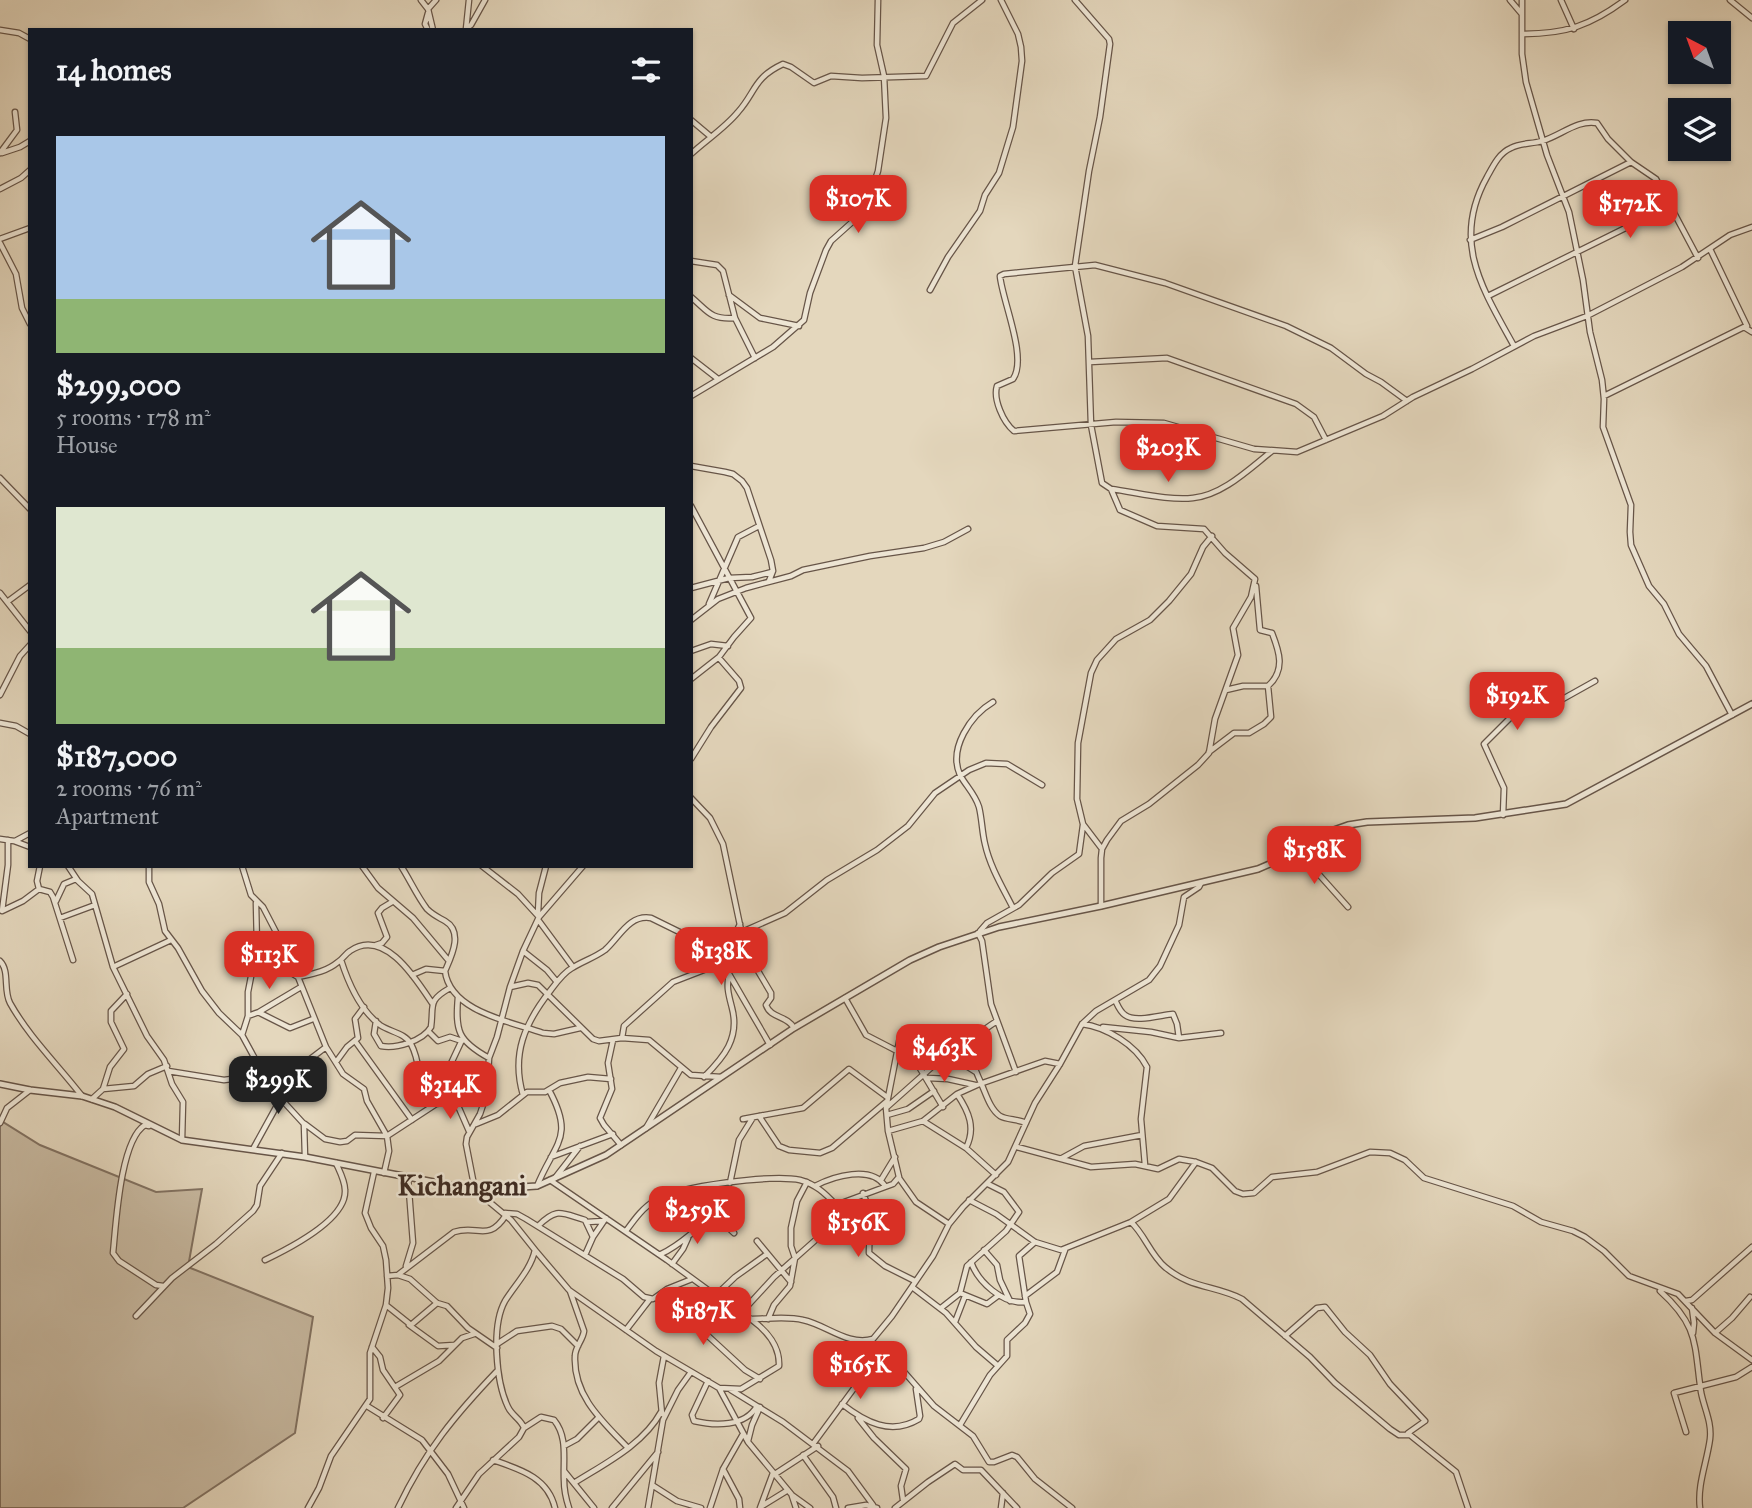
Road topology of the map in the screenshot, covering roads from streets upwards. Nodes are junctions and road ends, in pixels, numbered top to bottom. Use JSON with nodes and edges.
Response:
{"nodes":[{"id":1,"x":421,"y":0,"type":"edge"},
{"id":2,"x":436,"y":0,"type":"edge"},
{"id":3,"x":469,"y":0,"type":"edge"},
{"id":4,"x":485,"y":0,"type":"edge"},
{"id":5,"x":878,"y":0,"type":"edge"},
{"id":6,"x":982,"y":0,"type":"edge"},
{"id":7,"x":1001,"y":0,"type":"edge"},
{"id":8,"x":1075,"y":0,"type":"edge"},
{"id":9,"x":1510,"y":0,"type":"edge"},
{"id":10,"x":1522,"y":0,"type":"edge"},
{"id":11,"x":1561,"y":0,"type":"edge"},
{"id":12,"x":1625,"y":0,"type":"edge"},
{"id":13,"x":1730,"y":0,"type":"edge"},
{"id":14,"x":428,"y":11,"type":"junction"},
{"id":15,"x":1522,"y":14,"type":"junction"},
{"id":16,"x":1752,"y":18,"type":"edge"},
{"id":17,"x":430,"y":28,"type":"edge"},
{"id":18,"x":466,"y":28,"type":"edge"},
{"id":19,"x":467,"y":28,"type":"edge"},
{"id":20,"x":1574,"y":29,"type":"junction"},
{"id":21,"x":0,"y":30,"type":"edge"},
{"id":22,"x":1522,"y":34,"type":"junction"},
{"id":23,"x":28,"y":38,"type":"edge"},
{"id":24,"x":883,"y":73,"type":"junction"},
{"id":25,"x":15,"y":112,"type":"dead end"},
{"id":26,"x":693,"y":122,"type":"edge"},
{"id":27,"x":710,"y":135,"type":"junction"},
{"id":28,"x":1543,"y":141,"type":"junction"},
{"id":29,"x":28,"y":142,"type":"edge"},
{"id":30,"x":693,"y":152,"type":"edge"},
{"id":31,"x":0,"y":153,"type":"edge"},
{"id":32,"x":1630,"y":162,"type":"junction"},
{"id":33,"x":28,"y":172,"type":"edge"},
{"id":34,"x":0,"y":189,"type":"edge"},
{"id":35,"x":1564,"y":194,"type":"junction"},
{"id":36,"x":1671,"y":206,"type":"junction"},
{"id":37,"x":1752,"y":227,"type":"edge"},
{"id":38,"x":28,"y":229,"type":"edge"},
{"id":39,"x":1469,"y":240,"type":"junction"},
{"id":40,"x":0,"y":241,"type":"edge"},
{"id":41,"x":1710,"y":249,"type":"junction"},
{"id":42,"x":1578,"y":251,"type":"junction"},
{"id":43,"x":1698,"y":258,"type":"junction"},
{"id":44,"x":693,"y":261,"type":"edge"},
{"id":45,"x":1075,"y":267,"type":"junction"},
{"id":46,"x":930,"y":290,"type":"dead end"},
{"id":47,"x":728,"y":295,"type":"junction"},
{"id":48,"x":1488,"y":296,"type":"junction"},
{"id":49,"x":693,"y":299,"type":"edge"},
{"id":50,"x":1587,"y":316,"type":"junction"},
{"id":51,"x":735,"y":318,"type":"junction"},
{"id":52,"x":28,"y":320,"type":"edge"},
{"id":53,"x":1748,"y":325,"type":"edge"},
{"id":54,"x":799,"y":326,"type":"junction"},
{"id":55,"x":1752,"y":332,"type":"edge"},
{"id":56,"x":1514,"y":346,"type":"junction"},
{"id":57,"x":755,"y":358,"type":"junction"},
{"id":58,"x":693,"y":360,"type":"edge"},
{"id":59,"x":1090,"y":362,"type":"junction"},
{"id":60,"x":718,"y":379,"type":"junction"},
{"id":61,"x":693,"y":395,"type":"edge"},
{"id":62,"x":1604,"y":396,"type":"junction"},
{"id":63,"x":1407,"y":401,"type":"junction"},
{"id":64,"x":1091,"y":425,"type":"junction"},
{"id":65,"x":1325,"y":440,"type":"junction"},
{"id":66,"x":1273,"y":450,"type":"junction"},
{"id":67,"x":693,"y":466,"type":"edge"},
{"id":68,"x":0,"y":478,"type":"edge"},
{"id":69,"x":1111,"y":489,"type":"junction"},
{"id":70,"x":28,"y":507,"type":"edge"},
{"id":71,"x":693,"y":510,"type":"edge"},
{"id":72,"x":759,"y":526,"type":"junction"},
{"id":73,"x":968,"y":529,"type":"dead end"},
{"id":74,"x":1212,"y":536,"type":"junction"},
{"id":75,"x":724,"y":568,"type":"junction"},
{"id":76,"x":773,"y":571,"type":"junction"},
{"id":77,"x":729,"y":578,"type":"junction"},
{"id":78,"x":720,"y":581,"type":"junction"},
{"id":79,"x":768,"y":582,"type":"junction"},
{"id":80,"x":1255,"y":583,"type":"junction"},
{"id":81,"x":28,"y":586,"type":"edge"},
{"id":82,"x":693,"y":588,"type":"edge"},
{"id":83,"x":737,"y":591,"type":"junction"},
{"id":84,"x":0,"y":593,"type":"edge"},
{"id":85,"x":7,"y":602,"type":"junction"},
{"id":86,"x":709,"y":605,"type":"junction"},
{"id":87,"x":693,"y":619,"type":"edge"},
{"id":88,"x":28,"y":628,"type":"edge"},
{"id":89,"x":728,"y":646,"type":"junction"},
{"id":90,"x":28,"y":647,"type":"edge"},
{"id":91,"x":693,"y":650,"type":"edge"},
{"id":92,"x":719,"y":657,"type":"junction"},
{"id":93,"x":693,"y":678,"type":"edge"},
{"id":94,"x":1595,"y":681,"type":"dead end"},
{"id":95,"x":1268,"y":685,"type":"junction"},
{"id":96,"x":1226,"y":690,"type":"junction"},
{"id":97,"x":0,"y":695,"type":"edge"},
{"id":98,"x":993,"y":702,"type":"dead end"},
{"id":99,"x":1752,"y":704,"type":"edge"},
{"id":100,"x":1732,"y":715,"type":"junction"},
{"id":101,"x":0,"y":723,"type":"edge"},
{"id":102,"x":28,"y":732,"type":"edge"},
{"id":103,"x":1209,"y":753,"type":"junction"},
{"id":104,"x":693,"y":755,"type":"edge"},
{"id":105,"x":961,"y":775,"type":"junction"},
{"id":106,"x":1042,"y":785,"type":"dead end"},
{"id":107,"x":693,"y":800,"type":"edge"},
{"id":108,"x":1503,"y":816,"type":"junction"},
{"id":109,"x":1083,"y":824,"type":"junction"},
{"id":110,"x":28,"y":834,"type":"edge"},
{"id":111,"x":0,"y":839,"type":"edge"},
{"id":112,"x":11,"y":841,"type":"junction"},
{"id":113,"x":28,"y":846,"type":"edge"},
{"id":114,"x":1102,"y":849,"type":"junction"},
{"id":115,"x":1297,"y":849,"type":"junction"},
{"id":116,"x":40,"y":868,"type":"edge"},
{"id":117,"x":70,"y":868,"type":"edge"},
{"id":118,"x":149,"y":868,"type":"edge"},
{"id":119,"x":243,"y":868,"type":"edge"},
{"id":120,"x":363,"y":868,"type":"edge"},
{"id":121,"x":402,"y":868,"type":"edge"},
{"id":122,"x":485,"y":868,"type":"edge"},
{"id":123,"x":545,"y":868,"type":"edge"},
{"id":124,"x":581,"y":868,"type":"edge"},
{"id":125,"x":76,"y":879,"type":"junction"},
{"id":126,"x":1201,"y":883,"type":"junction"},
{"id":127,"x":39,"y":888,"type":"junction"},
{"id":128,"x":55,"y":902,"type":"junction"},
{"id":129,"x":256,"y":902,"type":"junction"},
{"id":130,"x":392,"y":902,"type":"junction"},
{"id":131,"x":95,"y":905,"type":"junction"},
{"id":132,"x":1101,"y":906,"type":"junction"},
{"id":133,"x":1348,"y":907,"type":"dead end"},
{"id":134,"x":1013,"y":908,"type":"junction"},
{"id":135,"x":539,"y":917,"type":"junction"},
{"id":136,"x":60,"y":918,"type":"junction"},
{"id":137,"x":741,"y":924,"type":"junction"},
{"id":138,"x":742,"y":932,"type":"junction"},
{"id":139,"x":979,"y":932,"type":"junction"},
{"id":140,"x":171,"y":940,"type":"junction"},
{"id":141,"x":375,"y":945,"type":"junction"},
{"id":142,"x":720,"y":949,"type":"junction"},
{"id":143,"x":745,"y":949,"type":"junction"},
{"id":144,"x":523,"y":951,"type":"junction"},
{"id":145,"x":727,"y":951,"type":"junction"},
{"id":146,"x":73,"y":960,"type":"dead end"},
{"id":147,"x":289,"y":960,"type":"junction"},
{"id":148,"x":341,"y":960,"type":"junction"},
{"id":149,"x":0,"y":961,"type":"edge"},
{"id":150,"x":449,"y":961,"type":"junction"},
{"id":151,"x":254,"y":963,"type":"junction"},
{"id":152,"x":275,"y":963,"type":"junction"},
{"id":153,"x":729,"y":963,"type":"junction"},
{"id":154,"x":113,"y":967,"type":"junction"},
{"id":155,"x":573,"y":967,"type":"junction"},
{"id":156,"x":444,"y":971,"type":"junction"},
{"id":157,"x":729,"y":974,"type":"junction"},
{"id":158,"x":412,"y":975,"type":"junction"},
{"id":159,"x":298,"y":977,"type":"junction"},
{"id":160,"x":557,"y":982,"type":"junction"},
{"id":161,"x":300,"y":987,"type":"junction"},
{"id":162,"x":510,"y":987,"type":"junction"},
{"id":163,"x":450,"y":988,"type":"junction"},
{"id":164,"x":127,"y":994,"type":"junction"},
{"id":165,"x":547,"y":995,"type":"junction"},
{"id":166,"x":458,"y":996,"type":"junction"},
{"id":167,"x":845,"y":998,"type":"junction"},
{"id":168,"x":1115,"y":1000,"type":"junction"},
{"id":169,"x":432,"y":1003,"type":"junction"},
{"id":170,"x":364,"y":1007,"type":"junction"},
{"id":171,"x":259,"y":1012,"type":"junction"},
{"id":172,"x":248,"y":1016,"type":"junction"},
{"id":173,"x":313,"y":1019,"type":"junction"},
{"id":174,"x":501,"y":1019,"type":"junction"},
{"id":175,"x":376,"y":1021,"type":"junction"},
{"id":176,"x":997,"y":1021,"type":"junction"},
{"id":177,"x":1082,"y":1024,"type":"junction"},
{"id":178,"x":526,"y":1027,"type":"junction"},
{"id":179,"x":1102,"y":1027,"type":"junction"},
{"id":180,"x":580,"y":1028,"type":"junction"},
{"id":181,"x":794,"y":1028,"type":"junction"},
{"id":182,"x":429,"y":1032,"type":"junction"},
{"id":183,"x":1221,"y":1033,"type":"dead end"},
{"id":184,"x":242,"y":1035,"type":"junction"},
{"id":185,"x":900,"y":1037,"type":"dead end"},
{"id":186,"x":622,"y":1038,"type":"junction"},
{"id":187,"x":1179,"y":1038,"type":"junction"},
{"id":188,"x":613,"y":1040,"type":"junction"},
{"id":189,"x":355,"y":1041,"type":"junction"},
{"id":190,"x":410,"y":1041,"type":"junction"},
{"id":191,"x":463,"y":1041,"type":"junction"},
{"id":192,"x":770,"y":1045,"type":"junction"},
{"id":193,"x":326,"y":1047,"type":"junction"},
{"id":194,"x":897,"y":1051,"type":"junction"},
{"id":195,"x":912,"y":1055,"type":"junction"},
{"id":196,"x":489,"y":1058,"type":"junction"},
{"id":197,"x":942,"y":1058,"type":"junction"},
{"id":198,"x":335,"y":1063,"type":"junction"},
{"id":199,"x":1060,"y":1064,"type":"junction"},
{"id":200,"x":168,"y":1068,"type":"junction"},
{"id":201,"x":681,"y":1068,"type":"junction"},
{"id":202,"x":976,"y":1072,"type":"junction"},
{"id":203,"x":1017,"y":1072,"type":"junction"},
{"id":204,"x":264,"y":1074,"type":"junction"},
{"id":205,"x":926,"y":1076,"type":"junction"},
{"id":206,"x":704,"y":1077,"type":"junction"},
{"id":207,"x":722,"y":1077,"type":"junction"},
{"id":208,"x":611,"y":1079,"type":"junction"},
{"id":209,"x":0,"y":1084,"type":"edge"},
{"id":210,"x":979,"y":1084,"type":"junction"},
{"id":211,"x":103,"y":1089,"type":"junction"},
{"id":212,"x":30,"y":1090,"type":"junction"},
{"id":213,"x":549,"y":1090,"type":"junction"},
{"id":214,"x":934,"y":1091,"type":"junction"},
{"id":215,"x":957,"y":1094,"type":"junction"},
{"id":216,"x":523,"y":1095,"type":"junction"},
{"id":217,"x":82,"y":1096,"type":"junction"},
{"id":218,"x":455,"y":1099,"type":"junction"},
{"id":219,"x":92,"y":1100,"type":"junction"},
{"id":220,"x":280,"y":1100,"type":"junction"},
{"id":221,"x":485,"y":1101,"type":"junction"},
{"id":222,"x":886,"y":1102,"type":"junction"},
{"id":223,"x":431,"y":1105,"type":"junction"},
{"id":224,"x":943,"y":1107,"type":"junction"},
{"id":225,"x":887,"y":1115,"type":"junction"},
{"id":226,"x":759,"y":1116,"type":"junction"},
{"id":227,"x":752,"y":1118,"type":"junction"},
{"id":228,"x":743,"y":1119,"type":"dead end"},
{"id":229,"x":412,"y":1121,"type":"junction"},
{"id":230,"x":923,"y":1121,"type":"junction"},
{"id":231,"x":0,"y":1123,"type":"edge"},
{"id":232,"x":1026,"y":1123,"type":"junction"},
{"id":233,"x":304,"y":1124,"type":"junction"},
{"id":234,"x":475,"y":1124,"type":"junction"},
{"id":235,"x":150,"y":1126,"type":"junction"},
{"id":236,"x":469,"y":1131,"type":"junction"},
{"id":237,"x":643,"y":1131,"type":"junction"},
{"id":238,"x":888,"y":1131,"type":"junction"},
{"id":239,"x":613,"y":1134,"type":"junction"},
{"id":240,"x":1142,"y":1135,"type":"junction"},
{"id":241,"x":387,"y":1136,"type":"junction"},
{"id":242,"x":182,"y":1140,"type":"junction"},
{"id":243,"x":621,"y":1145,"type":"junction"},
{"id":244,"x":580,"y":1146,"type":"junction"},
{"id":245,"x":1017,"y":1147,"type":"junction"},
{"id":246,"x":966,"y":1148,"type":"junction"},
{"id":247,"x":253,"y":1149,"type":"junction"},
{"id":248,"x":282,"y":1153,"type":"junction"},
{"id":249,"x":304,"y":1157,"type":"junction"},
{"id":250,"x":551,"y":1157,"type":"junction"},
{"id":251,"x":895,"y":1157,"type":"junction"},
{"id":252,"x":1062,"y":1158,"type":"junction"},
{"id":253,"x":1196,"y":1162,"type":"junction"},
{"id":254,"x":336,"y":1163,"type":"junction"},
{"id":255,"x":1145,"y":1165,"type":"junction"},
{"id":256,"x":374,"y":1172,"type":"junction"},
{"id":257,"x":383,"y":1174,"type":"junction"},
{"id":258,"x":996,"y":1175,"type":"junction"},
{"id":259,"x":899,"y":1177,"type":"junction"},
{"id":260,"x":408,"y":1178,"type":"junction"},
{"id":261,"x":553,"y":1179,"type":"junction"},
{"id":262,"x":881,"y":1180,"type":"junction"},
{"id":263,"x":807,"y":1182,"type":"junction"},
{"id":264,"x":730,"y":1183,"type":"junction"},
{"id":265,"x":988,"y":1184,"type":"junction"},
{"id":266,"x":537,"y":1186,"type":"junction"},
{"id":267,"x":815,"y":1186,"type":"junction"},
{"id":268,"x":885,"y":1186,"type":"junction"},
{"id":269,"x":475,"y":1190,"type":"junction"},
{"id":270,"x":863,"y":1193,"type":"junction"},
{"id":271,"x":970,"y":1200,"type":"junction"},
{"id":272,"x":836,"y":1205,"type":"junction"},
{"id":273,"x":505,"y":1214,"type":"junction"},
{"id":274,"x":606,"y":1220,"type":"junction"},
{"id":275,"x":587,"y":1222,"type":"junction"},
{"id":276,"x":1131,"y":1222,"type":"junction"},
{"id":277,"x":949,"y":1224,"type":"junction"},
{"id":278,"x":1011,"y":1224,"type":"junction"},
{"id":279,"x":538,"y":1227,"type":"junction"},
{"id":280,"x":626,"y":1231,"type":"junction"},
{"id":281,"x":734,"y":1233,"type":"dead end"},
{"id":282,"x":593,"y":1237,"type":"junction"},
{"id":283,"x":688,"y":1237,"type":"junction"},
{"id":284,"x":757,"y":1241,"type":"dead end"},
{"id":285,"x":1035,"y":1242,"type":"junction"},
{"id":286,"x":1752,"y":1247,"type":"edge"},
{"id":287,"x":535,"y":1250,"type":"junction"},
{"id":288,"x":984,"y":1250,"type":"junction"},
{"id":289,"x":1065,"y":1250,"type":"junction"},
{"id":290,"x":767,"y":1254,"type":"junction"},
{"id":291,"x":585,"y":1255,"type":"junction"},
{"id":292,"x":660,"y":1255,"type":"junction"},
{"id":293,"x":795,"y":1258,"type":"junction"},
{"id":294,"x":265,"y":1260,"type":"dead end"},
{"id":295,"x":971,"y":1261,"type":"junction"},
{"id":296,"x":673,"y":1264,"type":"junction"},
{"id":297,"x":403,"y":1269,"type":"junction"},
{"id":298,"x":781,"y":1270,"type":"junction"},
{"id":299,"x":398,"y":1275,"type":"junction"},
{"id":300,"x":387,"y":1276,"type":"junction"},
{"id":301,"x":692,"y":1279,"type":"junction"},
{"id":302,"x":915,"y":1281,"type":"junction"},
{"id":303,"x":791,"y":1282,"type":"junction"},
{"id":304,"x":164,"y":1286,"type":"junction"},
{"id":305,"x":912,"y":1287,"type":"junction"},
{"id":306,"x":1657,"y":1288,"type":"junction"},
{"id":307,"x":569,"y":1290,"type":"junction"},
{"id":308,"x":999,"y":1294,"type":"junction"},
{"id":309,"x":963,"y":1295,"type":"junction"},
{"id":310,"x":715,"y":1296,"type":"junction"},
{"id":311,"x":1750,"y":1297,"type":"dead end"},
{"id":312,"x":653,"y":1299,"type":"junction"},
{"id":313,"x":1025,"y":1299,"type":"junction"},
{"id":314,"x":1010,"y":1301,"type":"junction"},
{"id":315,"x":437,"y":1303,"type":"junction"},
{"id":316,"x":1690,"y":1304,"type":"junction"},
{"id":317,"x":386,"y":1305,"type":"junction"},
{"id":318,"x":941,"y":1308,"type":"junction"},
{"id":319,"x":740,"y":1314,"type":"junction"},
{"id":320,"x":136,"y":1316,"type":"dead end"},
{"id":321,"x":752,"y":1319,"type":"junction"},
{"id":322,"x":770,"y":1319,"type":"junction"},
{"id":323,"x":955,"y":1322,"type":"junction"},
{"id":324,"x":409,"y":1325,"type":"junction"},
{"id":325,"x":626,"y":1330,"type":"junction"},
{"id":326,"x":767,"y":1331,"type":"junction"},
{"id":327,"x":1715,"y":1333,"type":"junction"},
{"id":328,"x":475,"y":1334,"type":"junction"},
{"id":329,"x":1693,"y":1334,"type":"junction"},
{"id":330,"x":1286,"y":1336,"type":"junction"},
{"id":331,"x":867,"y":1341,"type":"junction"},
{"id":332,"x":455,"y":1344,"type":"junction"},
{"id":333,"x":371,"y":1346,"type":"junction"},
{"id":334,"x":497,"y":1346,"type":"junction"},
{"id":335,"x":578,"y":1346,"type":"junction"},
{"id":336,"x":872,"y":1346,"type":"junction"},
{"id":337,"x":664,"y":1356,"type":"junction"},
{"id":338,"x":1752,"y":1360,"type":"edge"},
{"id":339,"x":997,"y":1365,"type":"junction"},
{"id":340,"x":1752,"y":1367,"type":"edge"},
{"id":341,"x":499,"y":1370,"type":"junction"},
{"id":342,"x":691,"y":1372,"type":"junction"},
{"id":343,"x":760,"y":1379,"type":"junction"},
{"id":344,"x":708,"y":1381,"type":"junction"},
{"id":345,"x":915,"y":1384,"type":"junction"},
{"id":346,"x":395,"y":1387,"type":"junction"},
{"id":347,"x":1701,"y":1387,"type":"junction"},
{"id":348,"x":719,"y":1388,"type":"junction"},
{"id":349,"x":731,"y":1390,"type":"junction"},
{"id":350,"x":842,"y":1404,"type":"junction"},
{"id":351,"x":367,"y":1406,"type":"junction"},
{"id":352,"x":759,"y":1406,"type":"junction"},
{"id":353,"x":661,"y":1412,"type":"junction"},
{"id":354,"x":855,"y":1414,"type":"junction"},
{"id":355,"x":383,"y":1418,"type":"junction"},
{"id":356,"x":598,"y":1418,"type":"junction"},
{"id":357,"x":663,"y":1420,"type":"junction"},
{"id":358,"x":736,"y":1421,"type":"junction"},
{"id":359,"x":960,"y":1426,"type":"junction"},
{"id":360,"x":524,"y":1428,"type":"junction"},
{"id":361,"x":1686,"y":1432,"type":"dead end"},
{"id":362,"x":1407,"y":1433,"type":"junction"},
{"id":363,"x":743,"y":1434,"type":"junction"},
{"id":364,"x":748,"y":1442,"type":"junction"},
{"id":365,"x":816,"y":1445,"type":"junction"},
{"id":366,"x":564,"y":1446,"type":"junction"},
{"id":367,"x":628,"y":1448,"type":"junction"},
{"id":368,"x":430,"y":1450,"type":"junction"},
{"id":369,"x":659,"y":1451,"type":"junction"},
{"id":370,"x":803,"y":1455,"type":"junction"},
{"id":371,"x":493,"y":1460,"type":"junction"},
{"id":372,"x":723,"y":1469,"type":"junction"},
{"id":373,"x":564,"y":1470,"type":"junction"},
{"id":374,"x":774,"y":1473,"type":"junction"},
{"id":375,"x":574,"y":1483,"type":"junction"},
{"id":376,"x":652,"y":1485,"type":"junction"},
{"id":377,"x":788,"y":1490,"type":"junction"},
{"id":378,"x":1003,"y":1493,"type":"junction"},
{"id":379,"x":792,"y":1495,"type":"junction"},
{"id":380,"x":903,"y":1501,"type":"junction"},
{"id":381,"x":460,"y":1503,"type":"junction"},
{"id":382,"x":760,"y":1507,"type":"edge"},
{"id":383,"x":875,"y":1507,"type":"edge"},
{"id":384,"x":308,"y":1508,"type":"edge"},
{"id":385,"x":398,"y":1508,"type":"edge"},
{"id":386,"x":456,"y":1508,"type":"edge"},
{"id":387,"x":464,"y":1508,"type":"edge"},
{"id":388,"x":555,"y":1508,"type":"edge"},
{"id":389,"x":569,"y":1508,"type":"edge"},
{"id":390,"x":594,"y":1508,"type":"edge"},
{"id":391,"x":612,"y":1508,"type":"edge"},
{"id":392,"x":648,"y":1508,"type":"edge"},
{"id":393,"x":701,"y":1508,"type":"edge"},
{"id":394,"x":710,"y":1508,"type":"edge"},
{"id":395,"x":740,"y":1508,"type":"edge"},
{"id":396,"x":796,"y":1508,"type":"edge"},
{"id":397,"x":810,"y":1508,"type":"edge"},
{"id":398,"x":836,"y":1508,"type":"edge"},
{"id":399,"x":848,"y":1508,"type":"edge"},
{"id":400,"x":895,"y":1508,"type":"edge"},
{"id":401,"x":1001,"y":1508,"type":"edge"},
{"id":402,"x":1017,"y":1508,"type":"edge"},
{"id":403,"x":1072,"y":1508,"type":"edge"},
{"id":404,"x":1468,"y":1508,"type":"edge"},
{"id":405,"x":1700,"y":1508,"type":"edge"}],
"edges":[{"from":1,"to":14,"type":"street"},
{"from":2,"to":14,"type":"street"},
{"from":3,"to":18,"type":"street"},
{"from":4,"to":19,"type":"street"},
{"from":5,"to":24,"type":"street"},
{"from":6,"to":24,"type":"street"},
{"from":7,"to":46,"type":"street"},
{"from":8,"to":45,"type":"street"},
{"from":9,"to":15,"type":"street"},
{"from":10,"to":15,"type":"street"},
{"from":11,"to":20,"type":"street"},
{"from":12,"to":20,"type":"street"},
{"from":13,"to":16,"type":"street"},
{"from":14,"to":17,"type":"street"},
{"from":15,"to":22,"type":"street"},
{"from":20,"to":22,"type":"street"},
{"from":21,"to":23,"type":"street"},
{"from":22,"to":28,"type":"street"},
{"from":24,"to":27,"type":"street"},
{"from":24,"to":54,"type":"street"},
{"from":25,"to":31,"type":"street"},
{"from":26,"to":27,"type":"street"},
{"from":27,"to":30,"type":"street"},
{"from":28,"to":32,"type":"street"},
{"from":28,"to":35,"type":"street"},
{"from":28,"to":39,"type":"street"},
{"from":29,"to":31,"type":"street"},
{"from":32,"to":35,"type":"street"},
{"from":32,"to":36,"type":"street"},
{"from":33,"to":34,"type":"street"},
{"from":35,"to":39,"type":"street"},
{"from":35,"to":42,"type":"street"},
{"from":36,"to":42,"type":"street"},
{"from":36,"to":43,"type":"street"},
{"from":37,"to":41,"type":"street"},
{"from":38,"to":40,"type":"street"},
{"from":39,"to":48,"type":"street"},
{"from":40,"to":52,"type":"street"},
{"from":41,"to":43,"type":"street"},
{"from":41,"to":53,"type":"street"},
{"from":42,"to":48,"type":"street"},
{"from":42,"to":50,"type":"street"},
{"from":43,"to":50,"type":"street"},
{"from":44,"to":47,"type":"street"},
{"from":45,"to":59,"type":"street"},
{"from":45,"to":63,"type":"street"},
{"from":45,"to":64,"type":"street"},
{"from":47,"to":51,"type":"street"},
{"from":47,"to":54,"type":"street"},
{"from":48,"to":56,"type":"street"},
{"from":49,"to":51,"type":"street"},
{"from":50,"to":56,"type":"street"},
{"from":50,"to":62,"type":"street"},
{"from":51,"to":57,"type":"street"},
{"from":53,"to":55,"type":"street"},
{"from":53,"to":62,"type":"street"},
{"from":54,"to":57,"type":"street"},
{"from":56,"to":63,"type":"street"},
{"from":57,"to":60,"type":"street"},
{"from":58,"to":60,"type":"street"},
{"from":59,"to":64,"type":"street"},
{"from":59,"to":65,"type":"street"},
{"from":60,"to":61,"type":"street"},
{"from":62,"to":100,"type":"street"},
{"from":63,"to":65,"type":"street"},
{"from":64,"to":66,"type":"street"},
{"from":64,"to":69,"type":"street"},
{"from":65,"to":66,"type":"street"},
{"from":66,"to":69,"type":"street"},
{"from":67,"to":72,"type":"street"},
{"from":68,"to":70,"type":"street"},
{"from":69,"to":74,"type":"street"},
{"from":71,"to":75,"type":"street"},
{"from":72,"to":75,"type":"street"},
{"from":72,"to":76,"type":"street"},
{"from":73,"to":79,"type":"street"},
{"from":74,"to":80,"type":"street"},
{"from":74,"to":109,"type":"street"},
{"from":75,"to":77,"type":"street"},
{"from":75,"to":78,"type":"street"},
{"from":76,"to":77,"type":"street"},
{"from":76,"to":79,"type":"street"},
{"from":77,"to":78,"type":"street"},
{"from":77,"to":83,"type":"street"},
{"from":78,"to":82,"type":"street"},
{"from":78,"to":86,"type":"street"},
{"from":79,"to":83,"type":"street"},
{"from":80,"to":95,"type":"street"},
{"from":80,"to":96,"type":"street"},
{"from":81,"to":85,"type":"street"},
{"from":83,"to":86,"type":"street"},
{"from":83,"to":89,"type":"street"},
{"from":84,"to":85,"type":"street"},
{"from":85,"to":88,"type":"street"},
{"from":86,"to":87,"type":"street"},
{"from":89,"to":91,"type":"street"},
{"from":89,"to":92,"type":"street"},
{"from":90,"to":97,"type":"street"},
{"from":92,"to":93,"type":"street"},
{"from":92,"to":104,"type":"street"},
{"from":94,"to":108,"type":"street"},
{"from":95,"to":96,"type":"street"},
{"from":95,"to":103,"type":"street"},
{"from":96,"to":103,"type":"street"},
{"from":98,"to":105,"type":"street"},
{"from":99,"to":100,"type":"street"},
{"from":100,"to":108,"type":"street"},
{"from":101,"to":102,"type":"street"},
{"from":103,"to":114,"type":"street"},
{"from":105,"to":106,"type":"street"},
{"from":105,"to":134,"type":"street"},
{"from":105,"to":138,"type":"street"},
{"from":107,"to":137,"type":"street"},
{"from":108,"to":115,"type":"street"},
{"from":109,"to":114,"type":"street"},
{"from":109,"to":134,"type":"street"},
{"from":110,"to":112,"type":"street"},
{"from":111,"to":112,"type":"street"},
{"from":112,"to":113,"type":"street"},
{"from":112,"to":127,"type":"street"},
{"from":114,"to":132,"type":"street"},
{"from":115,"to":126,"type":"street"},
{"from":115,"to":133,"type":"street"},
{"from":116,"to":127,"type":"street"},
{"from":117,"to":125,"type":"street"},
{"from":118,"to":140,"type":"street"},
{"from":119,"to":129,"type":"street"},
{"from":120,"to":130,"type":"street"},
{"from":121,"to":150,"type":"street"},
{"from":122,"to":135,"type":"street"},
{"from":123,"to":135,"type":"street"},
{"from":124,"to":135,"type":"street"},
{"from":125,"to":128,"type":"street"},
{"from":125,"to":131,"type":"street"},
{"from":126,"to":132,"type":"street"},
{"from":126,"to":168,"type":"street"},
{"from":127,"to":128,"type":"street"},
{"from":128,"to":136,"type":"street"},
{"from":129,"to":147,"type":"street"},
{"from":129,"to":151,"type":"street"},
{"from":130,"to":141,"type":"street"},
{"from":130,"to":150,"type":"street"},
{"from":131,"to":136,"type":"street"},
{"from":131,"to":154,"type":"street"},
{"from":132,"to":139,"type":"street"},
{"from":134,"to":139,"type":"street"},
{"from":135,"to":144,"type":"street"},
{"from":135,"to":155,"type":"street"},
{"from":136,"to":146,"type":"street"},
{"from":137,"to":138,"type":"street"},
{"from":137,"to":145,"type":"street"},
{"from":138,"to":143,"type":"street"},
{"from":139,"to":167,"type":"street"},
{"from":139,"to":176,"type":"street"},
{"from":140,"to":154,"type":"street"},
{"from":140,"to":184,"type":"street"},
{"from":141,"to":148,"type":"street"},
{"from":141,"to":158,"type":"street"},
{"from":142,"to":145,"type":"street"},
{"from":142,"to":155,"type":"street"},
{"from":142,"to":186,"type":"street"},
{"from":143,"to":153,"type":"street"},
{"from":143,"to":181,"type":"street"},
{"from":144,"to":160,"type":"street"},
{"from":144,"to":162,"type":"street"},
{"from":145,"to":153,"type":"street"},
{"from":147,"to":152,"type":"street"},
{"from":147,"to":159,"type":"street"},
{"from":148,"to":159,"type":"street"},
{"from":148,"to":170,"type":"street"},
{"from":149,"to":217,"type":"street"},
{"from":150,"to":156,"type":"street"},
{"from":151,"to":152,"type":"street"},
{"from":151,"to":172,"type":"street"},
{"from":152,"to":159,"type":"street"},
{"from":153,"to":157,"type":"street"},
{"from":154,"to":164,"type":"street"},
{"from":155,"to":160,"type":"street"},
{"from":156,"to":158,"type":"street"},
{"from":156,"to":163,"type":"street"},
{"from":157,"to":192,"type":"street"},
{"from":157,"to":206,"type":"street"},
{"from":158,"to":169,"type":"street"},
{"from":159,"to":161,"type":"street"},
{"from":160,"to":165,"type":"street"},
{"from":161,"to":171,"type":"street"},
{"from":161,"to":173,"type":"street"},
{"from":162,"to":165,"type":"street"},
{"from":162,"to":174,"type":"street"},
{"from":163,"to":166,"type":"street"},
{"from":163,"to":169,"type":"street"},
{"from":164,"to":200,"type":"street"},
{"from":164,"to":211,"type":"street"},
{"from":165,"to":178,"type":"street"},
{"from":165,"to":180,"type":"street"},
{"from":166,"to":174,"type":"street"},
{"from":166,"to":191,"type":"street"},
{"from":167,"to":181,"type":"street"},
{"from":167,"to":194,"type":"street"},
{"from":168,"to":177,"type":"street"},
{"from":168,"to":187,"type":"street"},
{"from":169,"to":182,"type":"street"},
{"from":170,"to":175,"type":"street"},
{"from":170,"to":189,"type":"street"},
{"from":171,"to":172,"type":"street"},
{"from":171,"to":173,"type":"street"},
{"from":172,"to":184,"type":"street"},
{"from":173,"to":193,"type":"street"},
{"from":174,"to":178,"type":"street"},
{"from":174,"to":196,"type":"street"},
{"from":175,"to":190,"type":"street"},
{"from":175,"to":190,"type":"street"},
{"from":176,"to":202,"type":"street"},
{"from":176,"to":203,"type":"street"},
{"from":177,"to":179,"type":"street"},
{"from":177,"to":199,"type":"street"},
{"from":178,"to":180,"type":"street"},
{"from":178,"to":216,"type":"street"},
{"from":179,"to":187,"type":"street"},
{"from":179,"to":240,"type":"street"},
{"from":180,"to":188,"type":"street"},
{"from":181,"to":192,"type":"street"},
{"from":182,"to":190,"type":"street"},
{"from":182,"to":191,"type":"street"},
{"from":183,"to":187,"type":"street"},
{"from":184,"to":204,"type":"street"},
{"from":185,"to":194,"type":"street"},
{"from":186,"to":188,"type":"street"},
{"from":186,"to":201,"type":"street"},
{"from":188,"to":208,"type":"street"},
{"from":189,"to":198,"type":"street"},
{"from":189,"to":229,"type":"street"},
{"from":190,"to":223,"type":"street"},
{"from":191,"to":196,"type":"street"},
{"from":191,"to":223,"type":"street"},
{"from":192,"to":207,"type":"street"},
{"from":193,"to":198,"type":"street"},
{"from":193,"to":204,"type":"street"},
{"from":194,"to":195,"type":"street"},
{"from":194,"to":222,"type":"street"},
{"from":195,"to":197,"type":"street"},
{"from":195,"to":205,"type":"street"},
{"from":196,"to":221,"type":"street"},
{"from":197,"to":202,"type":"street"},
{"from":197,"to":205,"type":"street"},
{"from":198,"to":241,"type":"street"},
{"from":199,"to":203,"type":"street"},
{"from":199,"to":232,"type":"street"},
{"from":200,"to":204,"type":"street"},
{"from":200,"to":211,"type":"street"},
{"from":200,"to":242,"type":"street"},
{"from":201,"to":206,"type":"street"},
{"from":201,"to":237,"type":"street"},
{"from":202,"to":210,"type":"street"},
{"from":203,"to":210,"type":"street"},
{"from":204,"to":220,"type":"street"},
{"from":205,"to":210,"type":"street"},
{"from":205,"to":214,"type":"street"},
{"from":205,"to":222,"type":"street"},
{"from":206,"to":207,"type":"street"},
{"from":207,"to":237,"type":"street"},
{"from":208,"to":213,"type":"street"},
{"from":208,"to":239,"type":"street"},
{"from":209,"to":212,"type":"street"},
{"from":210,"to":215,"type":"street"},
{"from":210,"to":232,"type":"street"},
{"from":211,"to":219,"type":"street"},
{"from":212,"to":217,"type":"street"},
{"from":212,"to":231,"type":"street"},
{"from":213,"to":216,"type":"street"},
{"from":213,"to":250,"type":"street"},
{"from":214,"to":224,"type":"street"},
{"from":214,"to":225,"type":"street"},
{"from":215,"to":224,"type":"street"},
{"from":215,"to":246,"type":"street"},
{"from":216,"to":234,"type":"street"},
{"from":217,"to":219,"type":"street"},
{"from":218,"to":221,"type":"street"},
{"from":218,"to":223,"type":"street"},
{"from":218,"to":236,"type":"street"},
{"from":219,"to":235,"type":"street"},
{"from":220,"to":233,"type":"street"},
{"from":220,"to":247,"type":"street"},
{"from":221,"to":234,"type":"street"},
{"from":222,"to":225,"type":"street"},
{"from":222,"to":226,"type":"street"},
{"from":222,"to":226,"type":"street"},
{"from":223,"to":229,"type":"street"},
{"from":224,"to":230,"type":"street"},
{"from":225,"to":238,"type":"street"},
{"from":226,"to":227,"type":"street"},
{"from":227,"to":228,"type":"street"},
{"from":227,"to":264,"type":"street"},
{"from":229,"to":241,"type":"street"},
{"from":230,"to":238,"type":"street"},
{"from":230,"to":246,"type":"street"},
{"from":232,"to":245,"type":"street"},
{"from":233,"to":241,"type":"street"},
{"from":233,"to":249,"type":"street"},
{"from":234,"to":236,"type":"street"},
{"from":235,"to":242,"type":"street"},
{"from":235,"to":304,"type":"street"},
{"from":236,"to":269,"type":"street"},
{"from":237,"to":243,"type":"street"},
{"from":238,"to":251,"type":"street"},
{"from":239,"to":243,"type":"street"},
{"from":239,"to":244,"type":"street"},
{"from":240,"to":252,"type":"street"},
{"from":240,"to":255,"type":"street"},
{"from":241,"to":257,"type":"street"},
{"from":242,"to":247,"type":"street"},
{"from":243,"to":261,"type":"street"},
{"from":244,"to":250,"type":"street"},
{"from":244,"to":261,"type":"street"},
{"from":245,"to":252,"type":"street"},
{"from":245,"to":258,"type":"street"},
{"from":246,"to":258,"type":"street"},
{"from":247,"to":248,"type":"street"},
{"from":248,"to":249,"type":"street"},
{"from":248,"to":304,"type":"street"},
{"from":249,"to":254,"type":"street"},
{"from":250,"to":266,"type":"street"},
{"from":251,"to":259,"type":"street"},
{"from":251,"to":262,"type":"street"},
{"from":252,"to":255,"type":"street"},
{"from":253,"to":255,"type":"street"},
{"from":253,"to":276,"type":"street"},
{"from":253,"to":306,"type":"street"},
{"from":254,"to":256,"type":"street"},
{"from":254,"to":294,"type":"street"},
{"from":256,"to":257,"type":"street"},
{"from":256,"to":300,"type":"street"},
{"from":257,"to":260,"type":"street"},
{"from":258,"to":265,"type":"street"},
{"from":259,"to":268,"type":"street"},
{"from":259,"to":277,"type":"street"},
{"from":260,"to":269,"type":"street"},
{"from":260,"to":297,"type":"street"},
{"from":261,"to":266,"type":"street"},
{"from":261,"to":274,"type":"street"},
{"from":262,"to":267,"type":"street"},
{"from":262,"to":268,"type":"street"},
{"from":263,"to":264,"type":"street"},
{"from":263,"to":267,"type":"street"},
{"from":263,"to":293,"type":"street"},
{"from":264,"to":280,"type":"street"},
{"from":265,"to":271,"type":"street"},
{"from":265,"to":278,"type":"street"},
{"from":266,"to":269,"type":"street"},
{"from":267,"to":272,"type":"street"},
{"from":268,"to":270,"type":"street"},
{"from":269,"to":273,"type":"street"},
{"from":270,"to":272,"type":"street"},
{"from":270,"to":302,"type":"street"},
{"from":271,"to":277,"type":"street"},
{"from":271,"to":278,"type":"street"},
{"from":272,"to":293,"type":"street"},
{"from":273,"to":279,"type":"street"},
{"from":273,"to":287,"type":"street"},
{"from":273,"to":297,"type":"street"},
{"from":274,"to":275,"type":"street"},
{"from":274,"to":280,"type":"street"},
{"from":274,"to":282,"type":"street"},
{"from":275,"to":279,"type":"street"},
{"from":275,"to":282,"type":"street"},
{"from":276,"to":289,"type":"street"},
{"from":276,"to":330,"type":"street"},
{"from":277,"to":302,"type":"street"},
{"from":278,"to":285,"type":"street"},
{"from":278,"to":288,"type":"street"},
{"from":279,"to":291,"type":"street"},
{"from":280,"to":292,"type":"street"},
{"from":281,"to":283,"type":"street"},
{"from":282,"to":291,"type":"street"},
{"from":283,"to":292,"type":"street"},
{"from":283,"to":296,"type":"street"},
{"from":284,"to":290,"type":"street"},
{"from":285,"to":289,"type":"street"},
{"from":285,"to":313,"type":"street"},
{"from":286,"to":316,"type":"street"},
{"from":287,"to":307,"type":"street"},
{"from":287,"to":334,"type":"street"},
{"from":288,"to":295,"type":"street"},
{"from":288,"to":314,"type":"street"},
{"from":289,"to":313,"type":"street"},
{"from":290,"to":298,"type":"street"},
{"from":290,"to":310,"type":"street"},
{"from":291,"to":312,"type":"street"},
{"from":292,"to":296,"type":"street"},
{"from":293,"to":298,"type":"street"},
{"from":293,"to":303,"type":"street"},
{"from":295,"to":308,"type":"street"},
{"from":295,"to":309,"type":"street"},
{"from":296,"to":301,"type":"street"},
{"from":297,"to":299,"type":"street"},
{"from":298,"to":303,"type":"street"},
{"from":298,"to":319,"type":"street"},
{"from":299,"to":300,"type":"street"},
{"from":299,"to":315,"type":"street"},
{"from":300,"to":317,"type":"street"},
{"from":301,"to":310,"type":"street"},
{"from":301,"to":312,"type":"street"},
{"from":302,"to":305,"type":"street"},
{"from":303,"to":322,"type":"street"},
{"from":304,"to":320,"type":"street"},
{"from":305,"to":318,"type":"street"},
{"from":305,"to":331,"type":"street"},
{"from":306,"to":316,"type":"street"},
{"from":306,"to":329,"type":"street"},
{"from":307,"to":325,"type":"street"},
{"from":307,"to":335,"type":"street"},
{"from":308,"to":309,"type":"street"},
{"from":308,"to":314,"type":"street"},
{"from":309,"to":318,"type":"street"},
{"from":309,"to":323,"type":"street"},
{"from":310,"to":319,"type":"street"},
{"from":311,"to":327,"type":"street"},
{"from":312,"to":325,"type":"street"},
{"from":312,"to":343,"type":"street"},
{"from":313,"to":314,"type":"street"},
{"from":313,"to":339,"type":"street"},
{"from":315,"to":324,"type":"street"},
{"from":315,"to":328,"type":"street"},
{"from":316,"to":327,"type":"street"},
{"from":316,"to":329,"type":"street"},
{"from":317,"to":324,"type":"street"},
{"from":317,"to":333,"type":"street"},
{"from":318,"to":323,"type":"street"},
{"from":319,"to":321,"type":"street"},
{"from":321,"to":322,"type":"street"},
{"from":321,"to":326,"type":"street"},
{"from":322,"to":326,"type":"street"},
{"from":322,"to":331,"type":"street"},
{"from":323,"to":339,"type":"street"},
{"from":324,"to":332,"type":"street"},
{"from":325,"to":337,"type":"street"},
{"from":326,"to":343,"type":"street"},
{"from":327,"to":338,"type":"street"},
{"from":328,"to":332,"type":"street"},
{"from":328,"to":334,"type":"street"},
{"from":329,"to":347,"type":"street"},
{"from":330,"to":362,"type":"street"},
{"from":330,"to":362,"type":"street"},
{"from":331,"to":336,"type":"street"},
{"from":332,"to":346,"type":"street"},
{"from":333,"to":346,"type":"street"},
{"from":333,"to":351,"type":"street"},
{"from":334,"to":335,"type":"street"},
{"from":334,"to":341,"type":"street"},
{"from":335,"to":356,"type":"street"},
{"from":336,"to":345,"type":"street"},
{"from":336,"to":350,"type":"street"},
{"from":337,"to":342,"type":"street"},
{"from":337,"to":353,"type":"street"},
{"from":339,"to":359,"type":"street"},
{"from":340,"to":347,"type":"street"},
{"from":341,"to":360,"type":"street"},
{"from":341,"to":368,"type":"street"},
{"from":342,"to":344,"type":"street"},
{"from":342,"to":357,"type":"street"},
{"from":343,"to":349,"type":"street"},
{"from":344,"to":348,"type":"street"},
{"from":344,"to":358,"type":"street"},
{"from":345,"to":354,"type":"street"},
{"from":345,"to":359,"type":"street"},
{"from":346,"to":355,"type":"street"},
{"from":347,"to":361,"type":"street"},
{"from":347,"to":405,"type":"street"},
{"from":348,"to":349,"type":"street"},
{"from":348,"to":358,"type":"street"},
{"from":349,"to":352,"type":"street"},
{"from":350,"to":354,"type":"street"},
{"from":350,"to":365,"type":"street"},
{"from":351,"to":355,"type":"street"},
{"from":351,"to":384,"type":"street"},
{"from":352,"to":358,"type":"street"},
{"from":352,"to":364,"type":"street"},
{"from":352,"to":365,"type":"street"},
{"from":353,"to":357,"type":"street"},
{"from":353,"to":367,"type":"street"},
{"from":354,"to":380,"type":"street"},
{"from":355,"to":368,"type":"street"},
{"from":356,"to":366,"type":"street"},
{"from":356,"to":367,"type":"street"},
{"from":357,"to":369,"type":"street"},
{"from":358,"to":363,"type":"street"},
{"from":359,"to":403,"type":"street"},
{"from":360,"to":366,"type":"street"},
{"from":360,"to":371,"type":"street"},
{"from":362,"to":404,"type":"street"},
{"from":363,"to":364,"type":"street"},
{"from":363,"to":372,"type":"street"},
{"from":364,"to":374,"type":"street"},
{"from":365,"to":370,"type":"street"},
{"from":365,"to":383,"type":"street"},
{"from":366,"to":373,"type":"street"},
{"from":367,"to":375,"type":"street"},
{"from":368,"to":381,"type":"street"},
{"from":368,"to":385,"type":"street"},
{"from":369,"to":376,"type":"street"},
{"from":369,"to":391,"type":"street"},
{"from":370,"to":374,"type":"street"},
{"from":370,"to":398,"type":"street"},
{"from":371,"to":381,"type":"street"},
{"from":371,"to":388,"type":"street"},
{"from":372,"to":394,"type":"street"},
{"from":372,"to":395,"type":"street"},
{"from":373,"to":375,"type":"street"},
{"from":373,"to":389,"type":"street"},
{"from":374,"to":377,"type":"street"},
{"from":374,"to":382,"type":"street"},
{"from":375,"to":390,"type":"street"},
{"from":376,"to":392,"type":"street"},
{"from":376,"to":393,"type":"street"},
{"from":377,"to":379,"type":"street"},
{"from":377,"to":382,"type":"street"},
{"from":378,"to":380,"type":"street"},
{"from":378,"to":401,"type":"street"},
{"from":378,"to":402,"type":"street"},
{"from":379,"to":396,"type":"street"},
{"from":379,"to":397,"type":"street"},
{"from":380,"to":400,"type":"street"},
{"from":381,"to":386,"type":"street"},
{"from":381,"to":387,"type":"street"},
{"from":383,"to":399,"type":"street"}]}
